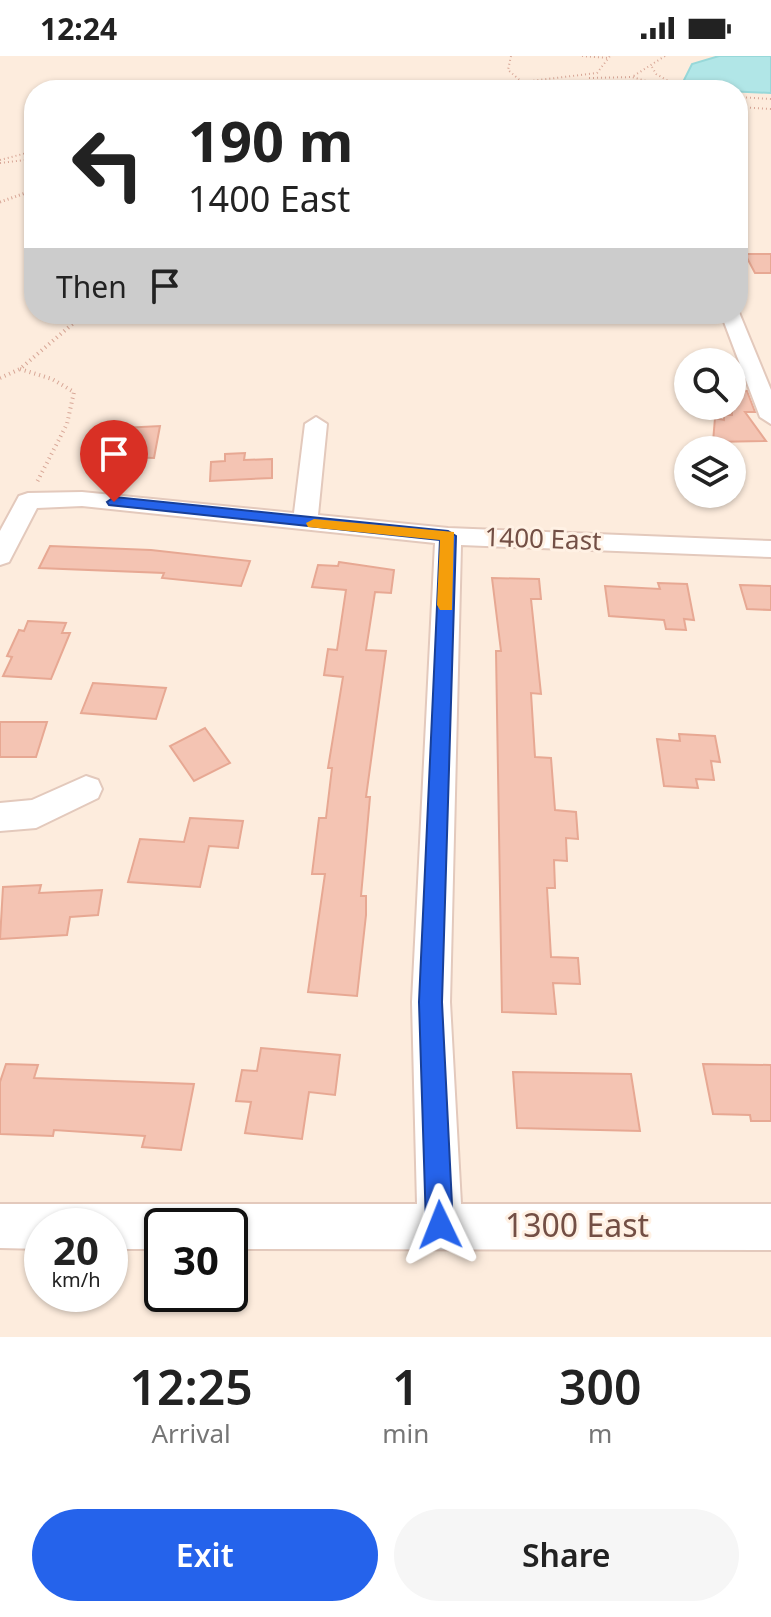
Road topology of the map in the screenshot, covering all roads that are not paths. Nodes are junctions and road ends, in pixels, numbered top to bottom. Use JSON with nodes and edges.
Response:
{"nodes":[{"id":1,"x":735,"y":324,"type":"edge"},
{"id":2,"x":771,"y":417,"type":"edge"},
{"id":3,"x":316,"y":424,"type":"dead end"},
{"id":4,"x":305,"y":523,"type":"junction"},
{"id":5,"x":448,"y":536,"type":"junction"},
{"id":6,"x":771,"y":549,"type":"edge"},
{"id":7,"x":0,"y":556,"type":"edge"},
{"id":8,"x":86,"y":789,"type":"dead end"},
{"id":9,"x":0,"y":817,"type":"edge"},
{"id":10,"x":440,"y":1225,"type":"junction"},
{"id":11,"x":0,"y":1226,"type":"edge"},
{"id":12,"x":771,"y":1227,"type":"edge"}],
"edges":[{"from":1,"to":2,"type":"street"},
{"from":3,"to":4,"type":"street"},
{"from":4,"to":5,"type":"street","name":"1400 East"},
{"from":4,"to":7,"type":"street","name":"1400 East"},
{"from":5,"to":6,"type":"street","name":"1400 East"},
{"from":5,"to":10,"type":"street"},
{"from":8,"to":9,"type":"street"},
{"from":10,"to":11,"type":"street","name":"1300 East"},
{"from":10,"to":12,"type":"street","name":"1300 East"}]}
